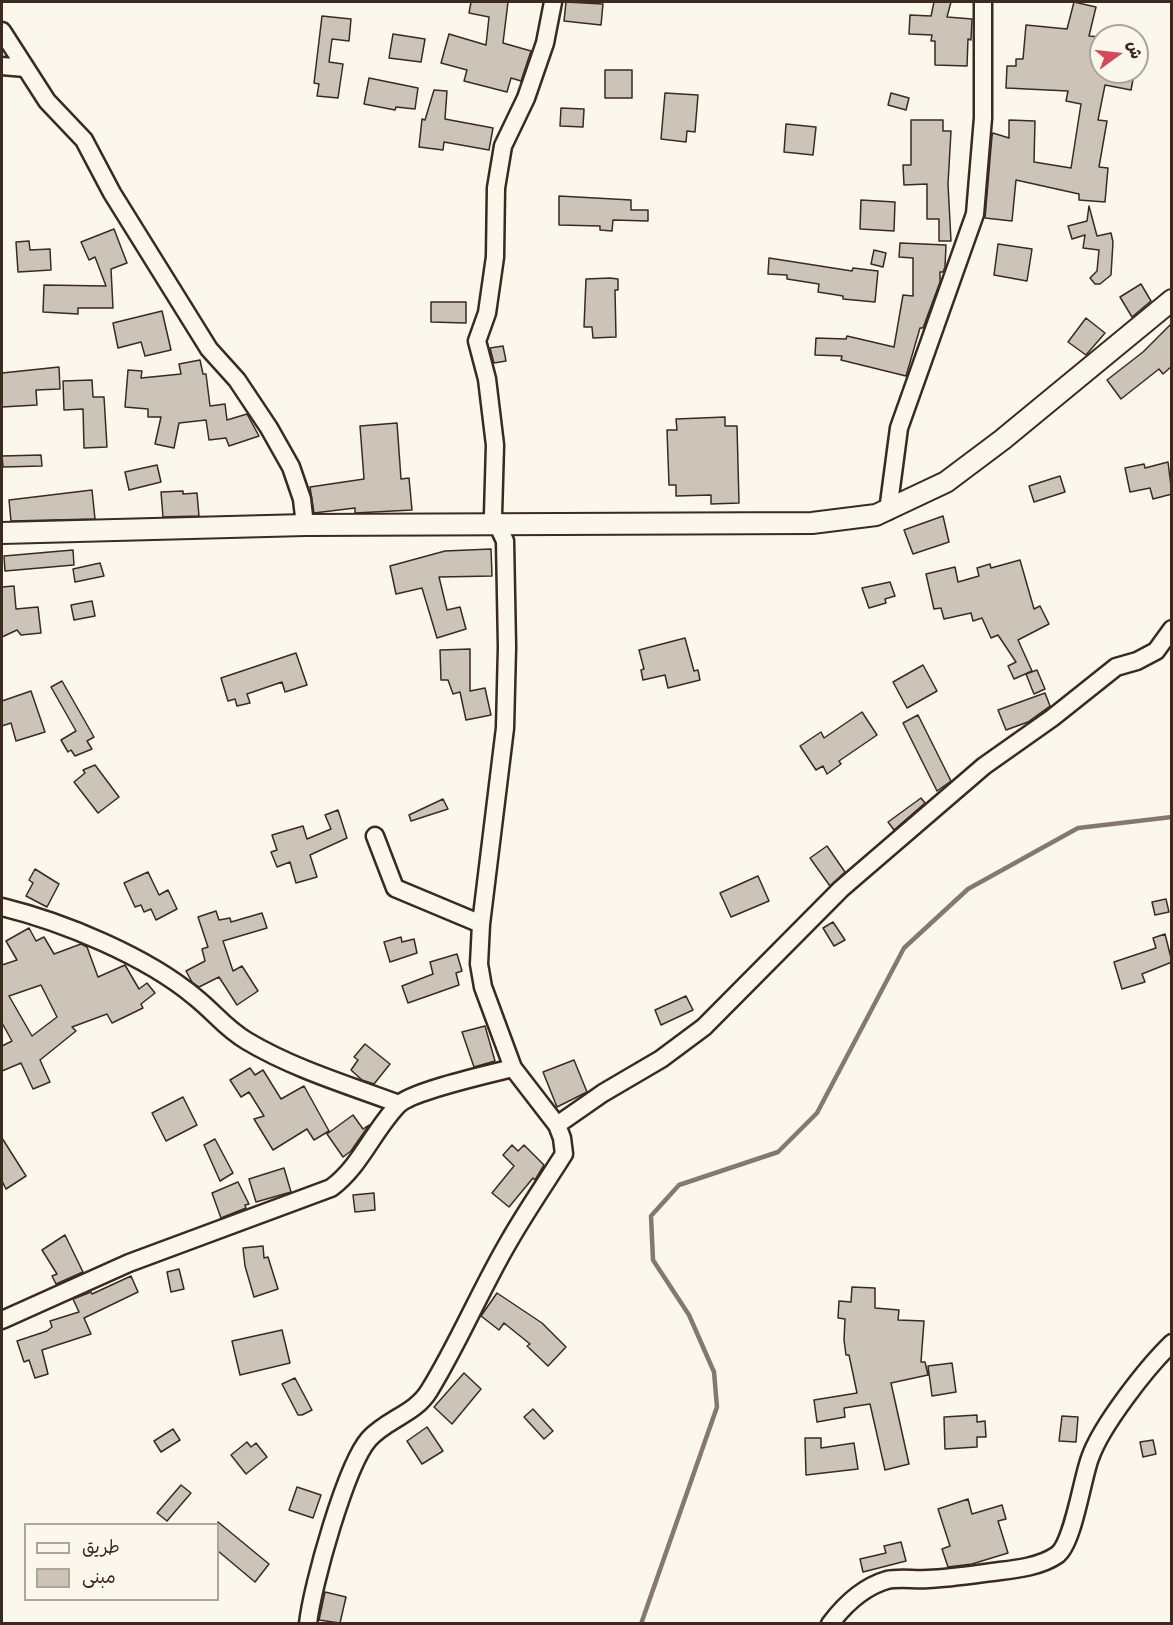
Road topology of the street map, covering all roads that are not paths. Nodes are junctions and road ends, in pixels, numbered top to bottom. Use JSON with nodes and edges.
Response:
{"nodes":[{"id":1,"x":553,"y":2,"type":"edge"},
{"id":2,"x":983,"y":2,"type":"edge"},
{"id":3,"x":2,"y":31,"type":"edge"},
{"id":4,"x":2,"y":66,"type":"edge"},
{"id":5,"x":26,"y":68,"type":"junction"},
{"id":6,"x":1172,"y":300,"type":"edge"},
{"id":7,"x":888,"y":511,"type":"junction"},
{"id":8,"x":304,"y":525,"type":"junction"},
{"id":9,"x":500,"y":526,"type":"junction"},
{"id":10,"x":2,"y":533,"type":"edge"},
{"id":11,"x":1172,"y":629,"type":"edge"},
{"id":12,"x":375,"y":836,"type":"dead end"},
{"id":13,"x":2,"y":906,"type":"edge"},
{"id":14,"x":481,"y":924,"type":"junction"},
{"id":15,"x":513,"y":1068,"type":"junction"},
{"id":16,"x":399,"y":1104,"type":"junction"},
{"id":17,"x":557,"y":1125,"type":"junction"},
{"id":18,"x":2,"y":1320,"type":"edge"},
{"id":19,"x":1172,"y":1343,"type":"edge"},
{"id":20,"x":308,"y":1623,"type":"edge"},
{"id":21,"x":830,"y":1623,"type":"edge"}],
"edges":[{"from":1,"to":9,"type":"street"},
{"from":2,"to":7,"type":"street"},
{"from":3,"to":5,"type":"street"},
{"from":4,"to":5,"type":"street"},
{"from":5,"to":8,"type":"street"},
{"from":6,"to":7,"type":"main road"},
{"from":7,"to":9,"type":"main road"},
{"from":8,"to":9,"type":"main road"},
{"from":8,"to":10,"type":"main road"},
{"from":9,"to":14,"type":"street"},
{"from":11,"to":17,"type":"street"},
{"from":12,"to":14,"type":"street"},
{"from":13,"to":16,"type":"street"},
{"from":14,"to":15,"type":"street"},
{"from":15,"to":16,"type":"street"},
{"from":15,"to":17,"type":"street"},
{"from":16,"to":18,"type":"street"},
{"from":17,"to":20,"type":"street"},
{"from":19,"to":21,"type":"street"}]}
